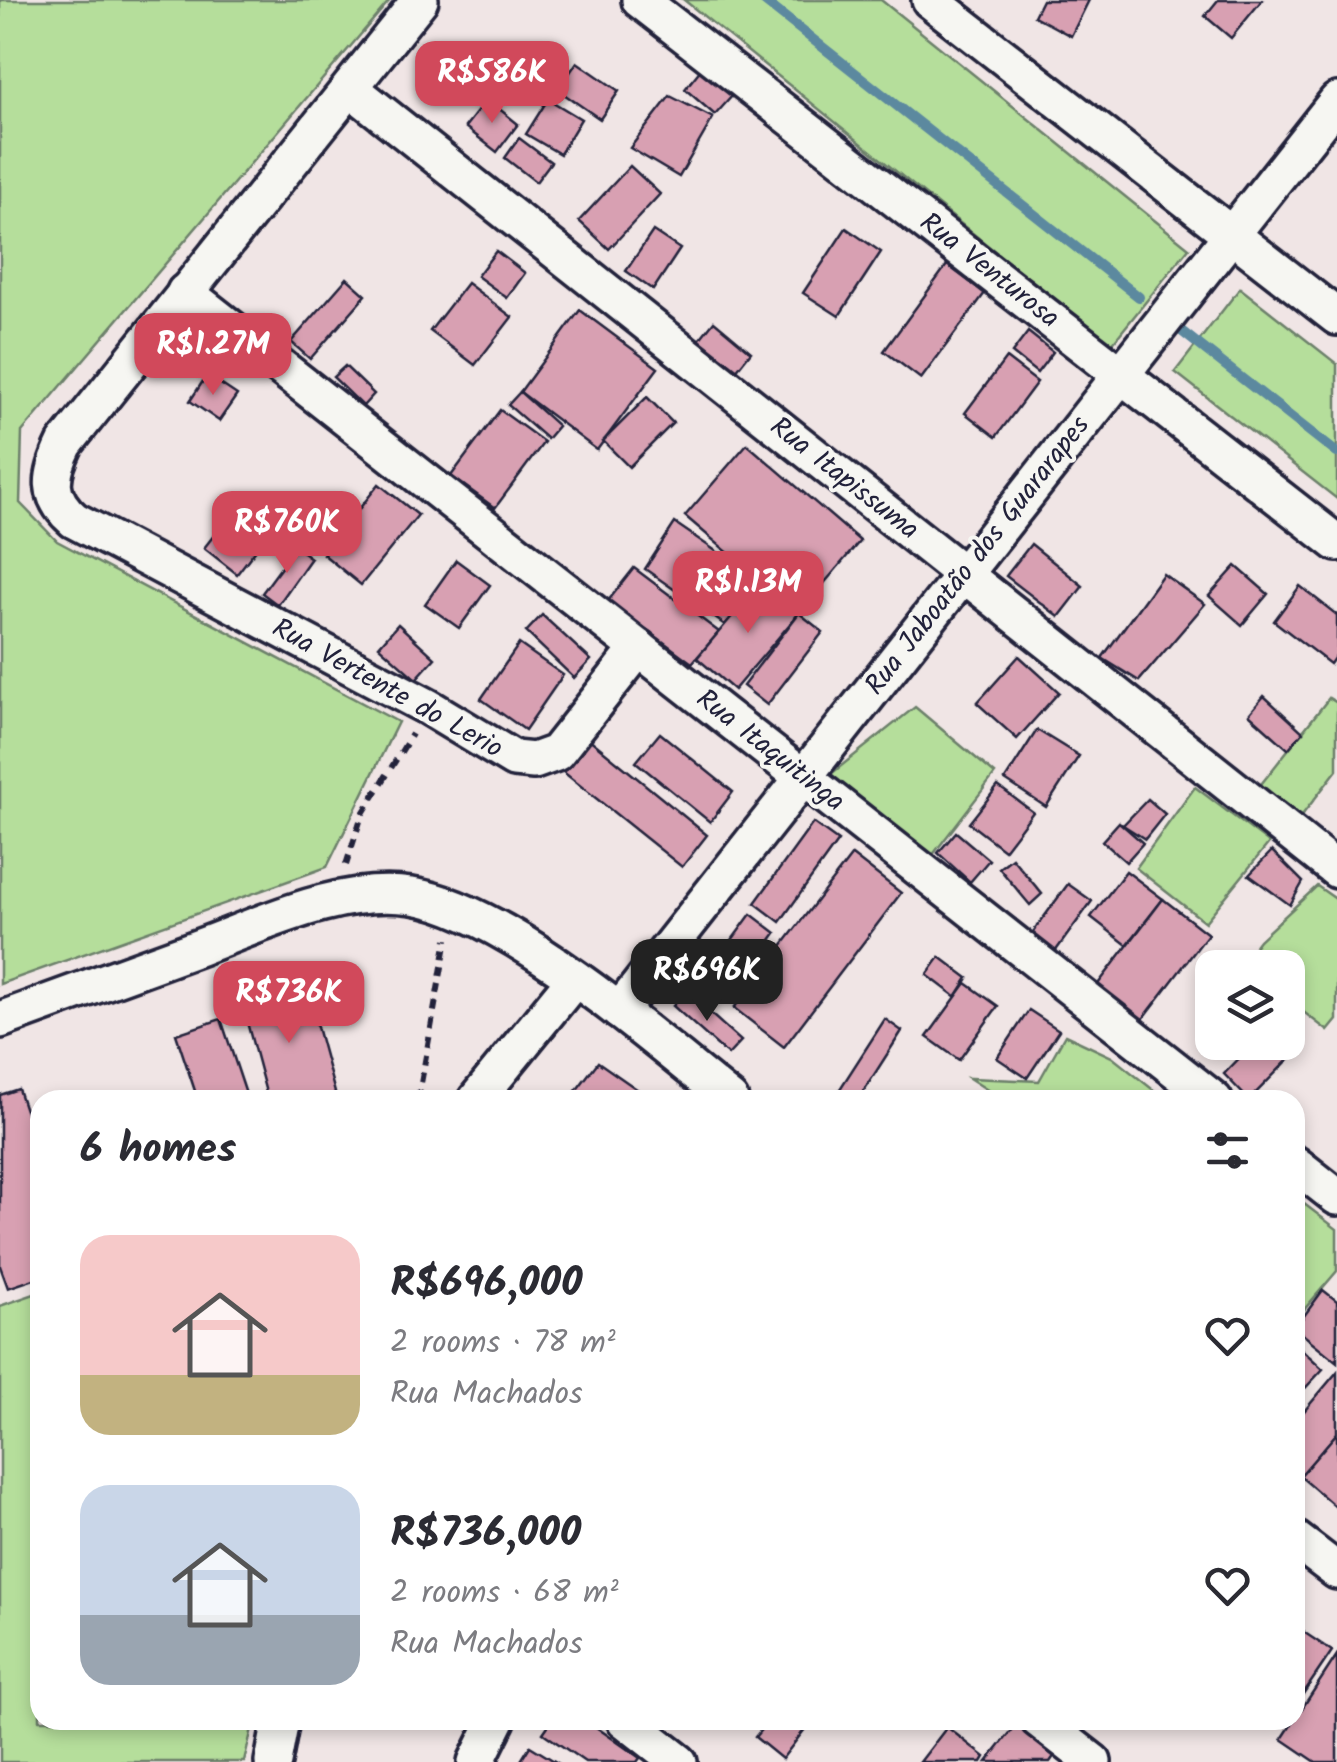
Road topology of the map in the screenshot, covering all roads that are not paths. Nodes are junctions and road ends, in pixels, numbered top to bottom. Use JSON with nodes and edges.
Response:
{"nodes":[{"id":1,"x":420,"y":0,"type":"edge"},
{"id":2,"x":640,"y":0,"type":"edge"},
{"id":3,"x":930,"y":0,"type":"edge"},
{"id":4,"x":350,"y":88,"type":"junction"},
{"id":5,"x":1337,"y":102,"type":"edge"},
{"id":6,"x":1231,"y":236,"type":"junction"},
{"id":7,"x":185,"y":292,"type":"junction"},
{"id":8,"x":1337,"y":317,"type":"edge"},
{"id":9,"x":1122,"y":374,"type":"junction"},
{"id":10,"x":1337,"y":543,"type":"edge"},
{"id":11,"x":964,"y":574,"type":"junction"},
{"id":12,"x":639,"y":648,"type":"junction"},
{"id":13,"x":804,"y":777,"type":"junction"},
{"id":14,"x":1337,"y":870,"type":"edge"},
{"id":15,"x":573,"y":980,"type":"junction"},
{"id":16,"x":619,"y":1011,"type":"junction"},
{"id":17,"x":0,"y":1020,"type":"edge"},
{"id":18,"x":484,"y":1090,"type":"edge"},
{"id":19,"x":718,"y":1090,"type":"edge"},
{"id":20,"x":1201,"y":1090,"type":"edge"},
{"id":21,"x":1305,"y":1172,"type":"edge"},
{"id":22,"x":1337,"y":1197,"type":"edge"},
{"id":23,"x":1305,"y":1547,"type":"edge"},
{"id":24,"x":1337,"y":1571,"type":"edge"},
{"id":25,"x":279,"y":1730,"type":"edge"},
{"id":26,"x":492,"y":1730,"type":"edge"},
{"id":27,"x":637,"y":1730,"type":"edge"},
{"id":28,"x":1052,"y":1730,"type":"edge"},
{"id":29,"x":273,"y":1762,"type":"edge"},
{"id":30,"x":476,"y":1762,"type":"edge"},
{"id":31,"x":679,"y":1762,"type":"edge"},
{"id":32,"x":1093,"y":1762,"type":"edge"}],
"edges":[{"from":1,"to":4,"type":"street"},
{"from":2,"to":9,"type":"street","name":"Rua Venturosa"},
{"from":3,"to":6,"type":"street"},
{"from":4,"to":7,"type":"street"},
{"from":4,"to":11,"type":"street","name":"Rua Itapissuma"},
{"from":5,"to":6,"type":"street","name":"Rua Jaboatão dos Guararapes"},
{"from":6,"to":8,"type":"street"},
{"from":6,"to":9,"type":"street","name":"Rua Jaboatão dos Guararapes"},
{"from":7,"to":12,"type":"street","name":"Rua Itaquitinga"},
{"from":7,"to":12,"type":"street","name":"Rua Vertente do Lerio"},
{"from":9,"to":10,"type":"street","name":"Rua Venturosa"},
{"from":9,"to":11,"type":"street","name":"Rua Jaboatão dos Guararapes"},
{"from":11,"to":13,"type":"street","name":"Rua Jaboatão dos Guararapes"},
{"from":11,"to":14,"type":"street","name":"Rua Itapissuma"},
{"from":12,"to":13,"type":"street","name":"Rua Itaquitinga"},
{"from":13,"to":16,"type":"street","name":"Rua Jaboatão dos Guararapes"},
{"from":13,"to":20,"type":"street","name":"Rua Itaquitinga"},
{"from":15,"to":16,"type":"street"},
{"from":15,"to":17,"type":"street"},
{"from":15,"to":18,"type":"street"},
{"from":16,"to":19,"type":"street"},
{"from":21,"to":22,"type":"street"},
{"from":23,"to":24,"type":"street"},
{"from":25,"to":29,"type":"street"},
{"from":26,"to":30,"type":"street"},
{"from":27,"to":31,"type":"street"},
{"from":28,"to":32,"type":"street"}]}
